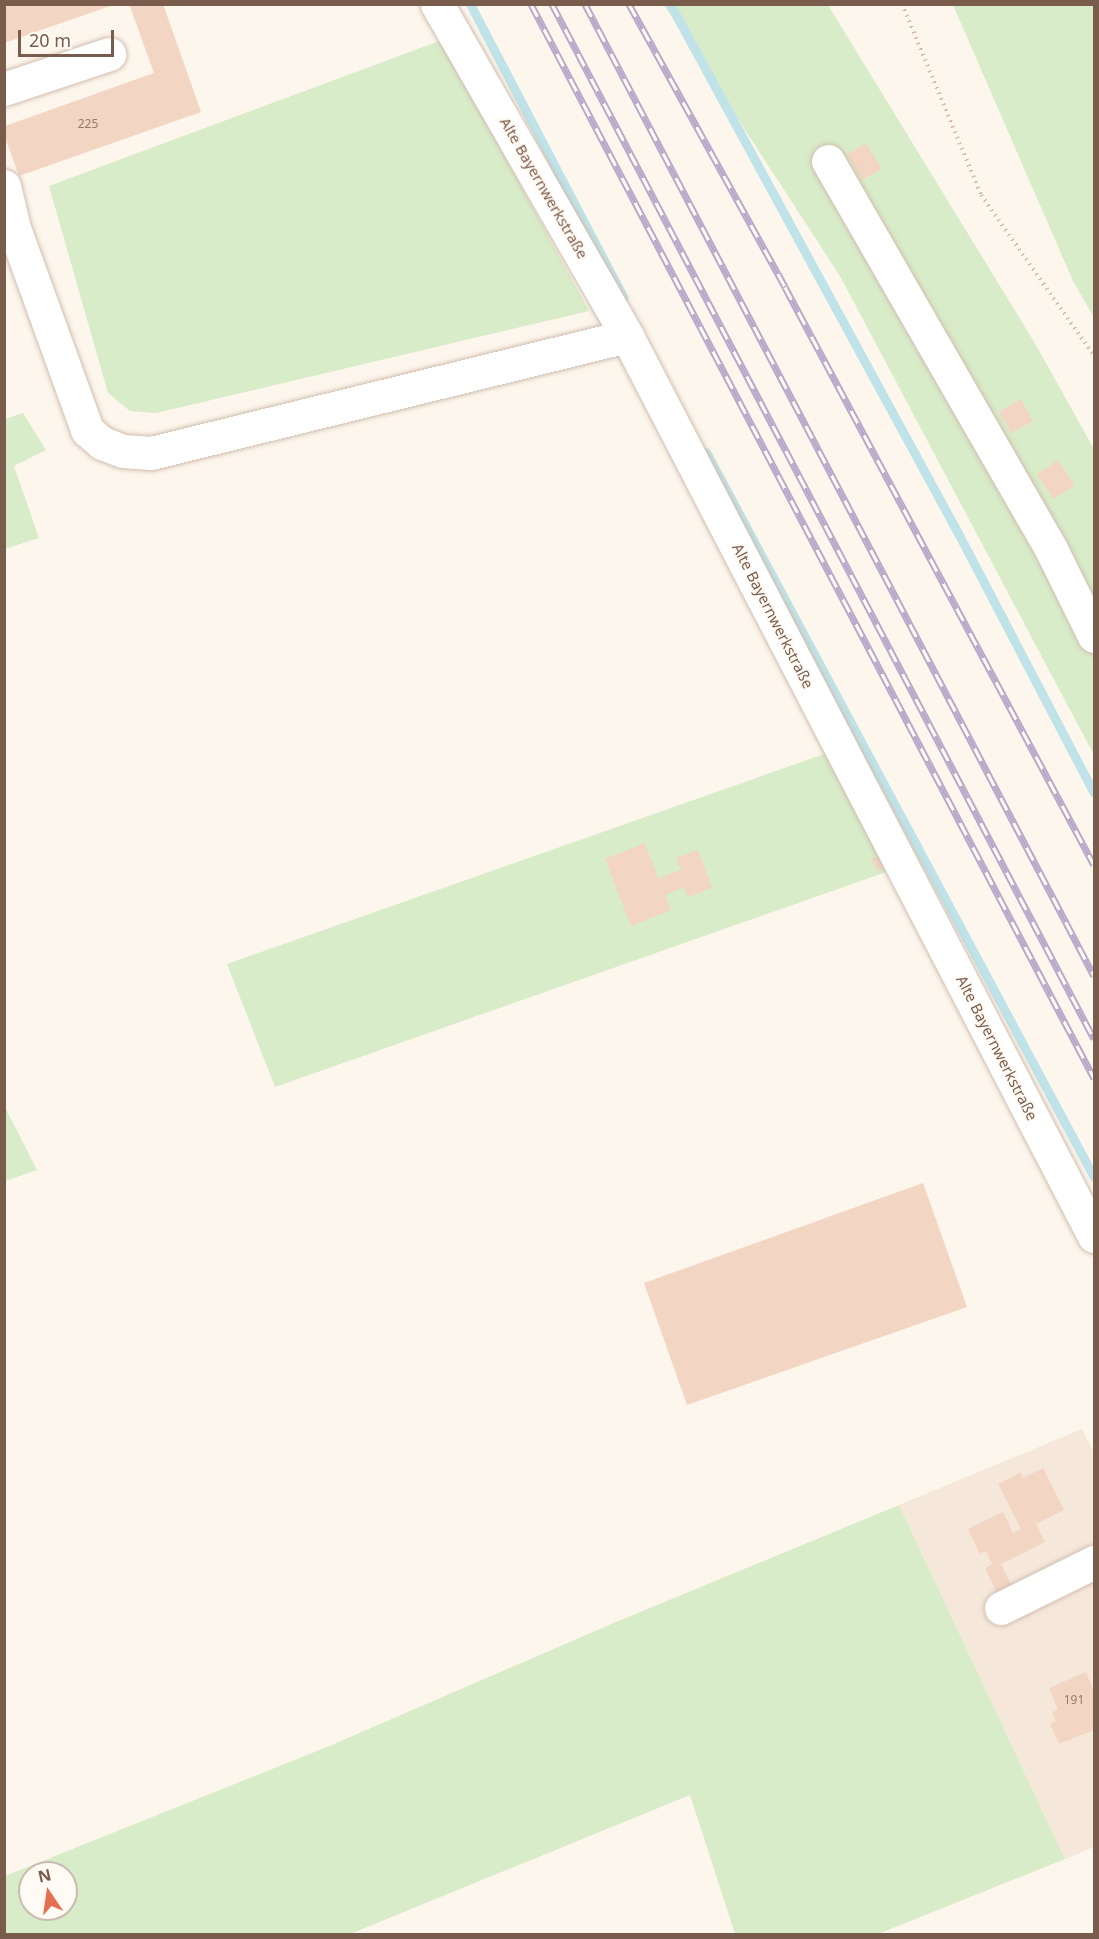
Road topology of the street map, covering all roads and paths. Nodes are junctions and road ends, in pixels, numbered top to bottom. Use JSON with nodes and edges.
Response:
{"nodes":[{"id":1,"x":437,"y":4,"type":"edge"},
{"id":2,"x":902,"y":4,"type":"edge"},
{"id":3,"x":109,"y":54,"type":"dead end"},
{"id":4,"x":4,"y":89,"type":"edge"},
{"id":5,"x":828,"y":161,"type":"dead end"},
{"id":6,"x":5,"y":190,"type":"edge"},
{"id":7,"x":627,"y":336,"type":"junction"},
{"id":8,"x":1095,"y":356,"type":"edge"},
{"id":9,"x":1095,"y":636,"type":"edge"},
{"id":10,"x":1095,"y":1236,"type":"edge"},
{"id":11,"x":1095,"y":1562,"type":"edge"},
{"id":12,"x":1001,"y":1608,"type":"dead end"}],
"edges":[{"from":1,"to":7,"type":"street","name":"Alte Bayernwerkstraße"},
{"from":2,"to":8,"type":"path"},
{"from":3,"to":4,"type":"street"},
{"from":5,"to":9,"type":"street"},
{"from":6,"to":7,"type":"street"},
{"from":7,"to":10,"type":"street","name":"Alte Bayernwerkstraße"},
{"from":11,"to":12,"type":"street"}]}
